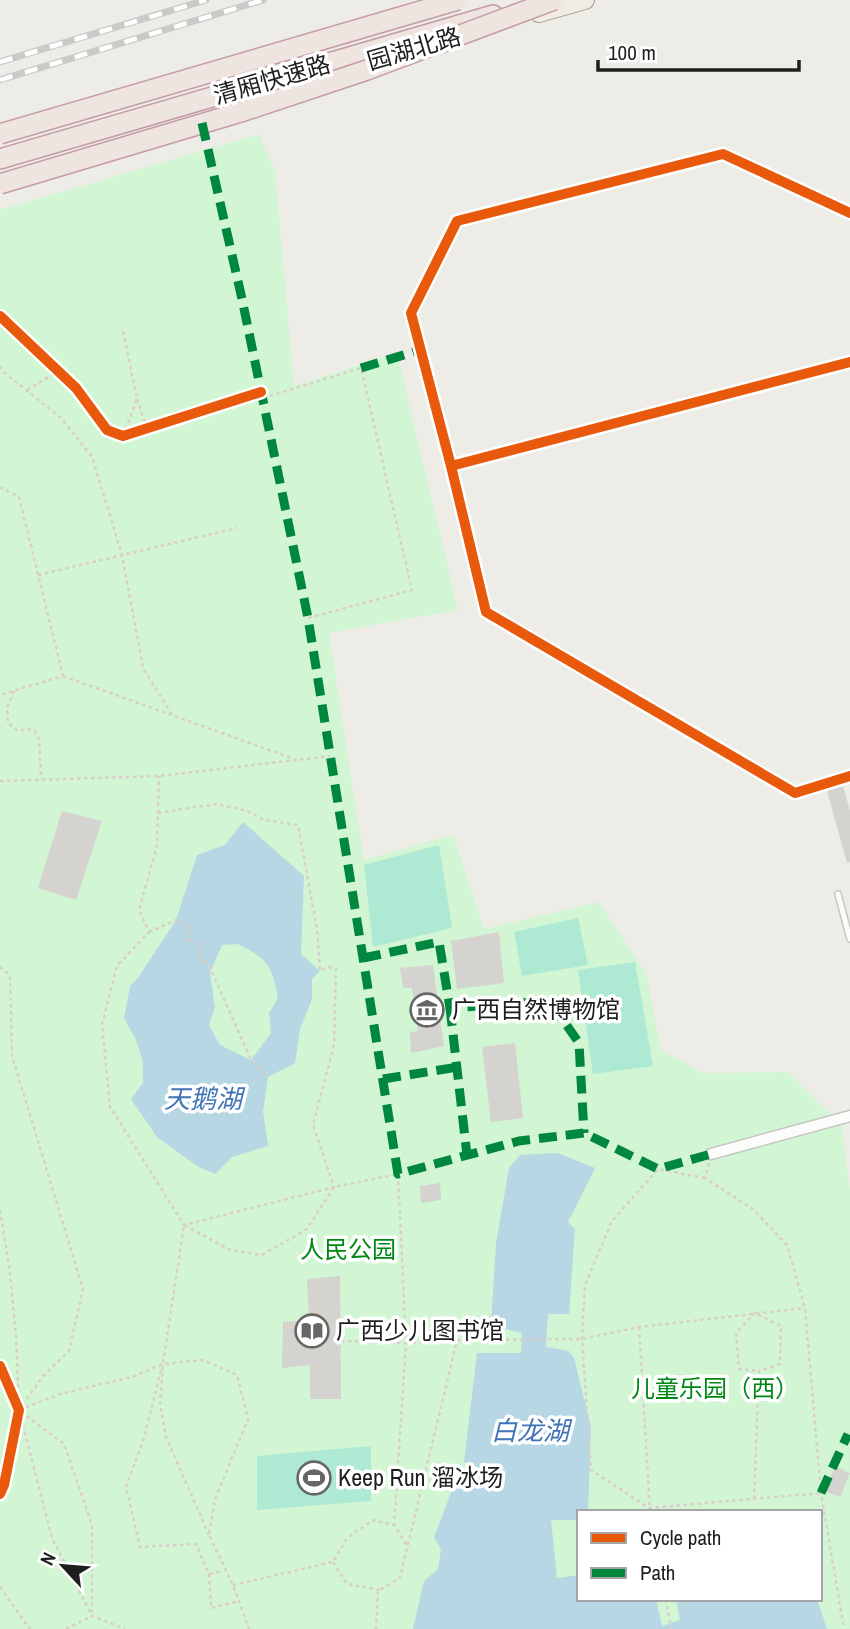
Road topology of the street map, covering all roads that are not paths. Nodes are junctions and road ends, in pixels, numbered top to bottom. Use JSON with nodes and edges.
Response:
{"nodes":[{"id":1,"x":431,"y":0,"type":"edge"},
{"id":2,"x":458,"y":0,"type":"edge"},
{"id":3,"x":543,"y":0,"type":"edge"},
{"id":4,"x":554,"y":0,"type":"edge"},
{"id":5,"x":585,"y":0,"type":"edge"},
{"id":6,"x":0,"y":134,"type":"edge"},
{"id":7,"x":0,"y":141,"type":"edge"},
{"id":8,"x":0,"y":159,"type":"edge"},
{"id":9,"x":0,"y":166,"type":"edge"},
{"id":10,"x":0,"y":184,"type":"edge"},
{"id":11,"x":850,"y":213,"type":"edge"},
{"id":12,"x":850,"y":362,"type":"edge"},
{"id":13,"x":451,"y":466,"type":"junction"},
{"id":14,"x":850,"y":776,"type":"edge"},
{"id":15,"x":838,"y":894,"type":"dead end"},
{"id":16,"x":850,"y":939,"type":"edge"},
{"id":17,"x":850,"y":1116,"type":"edge"},
{"id":18,"x":711,"y":1154,"type":"road end"}],
"edges":[{"from":1,"to":7,"type":"main road","name":"园湖北路"},
{"from":2,"to":6,"type":"highway","name":"清厢快速路","bridge":true},
{"from":3,"to":8,"type":"highway","name":"清厢快速路","bridge":true},
{"from":4,"to":10,"type":"highway","bridge":true},
{"from":5,"to":9,"type":"main road","name":"园湖北路"},
{"from":11,"to":13,"type":"street"},
{"from":12,"to":13,"type":"street"},
{"from":13,"to":14,"type":"street"},
{"from":15,"to":16,"type":"lane"},
{"from":17,"to":18,"type":"street"}]}
